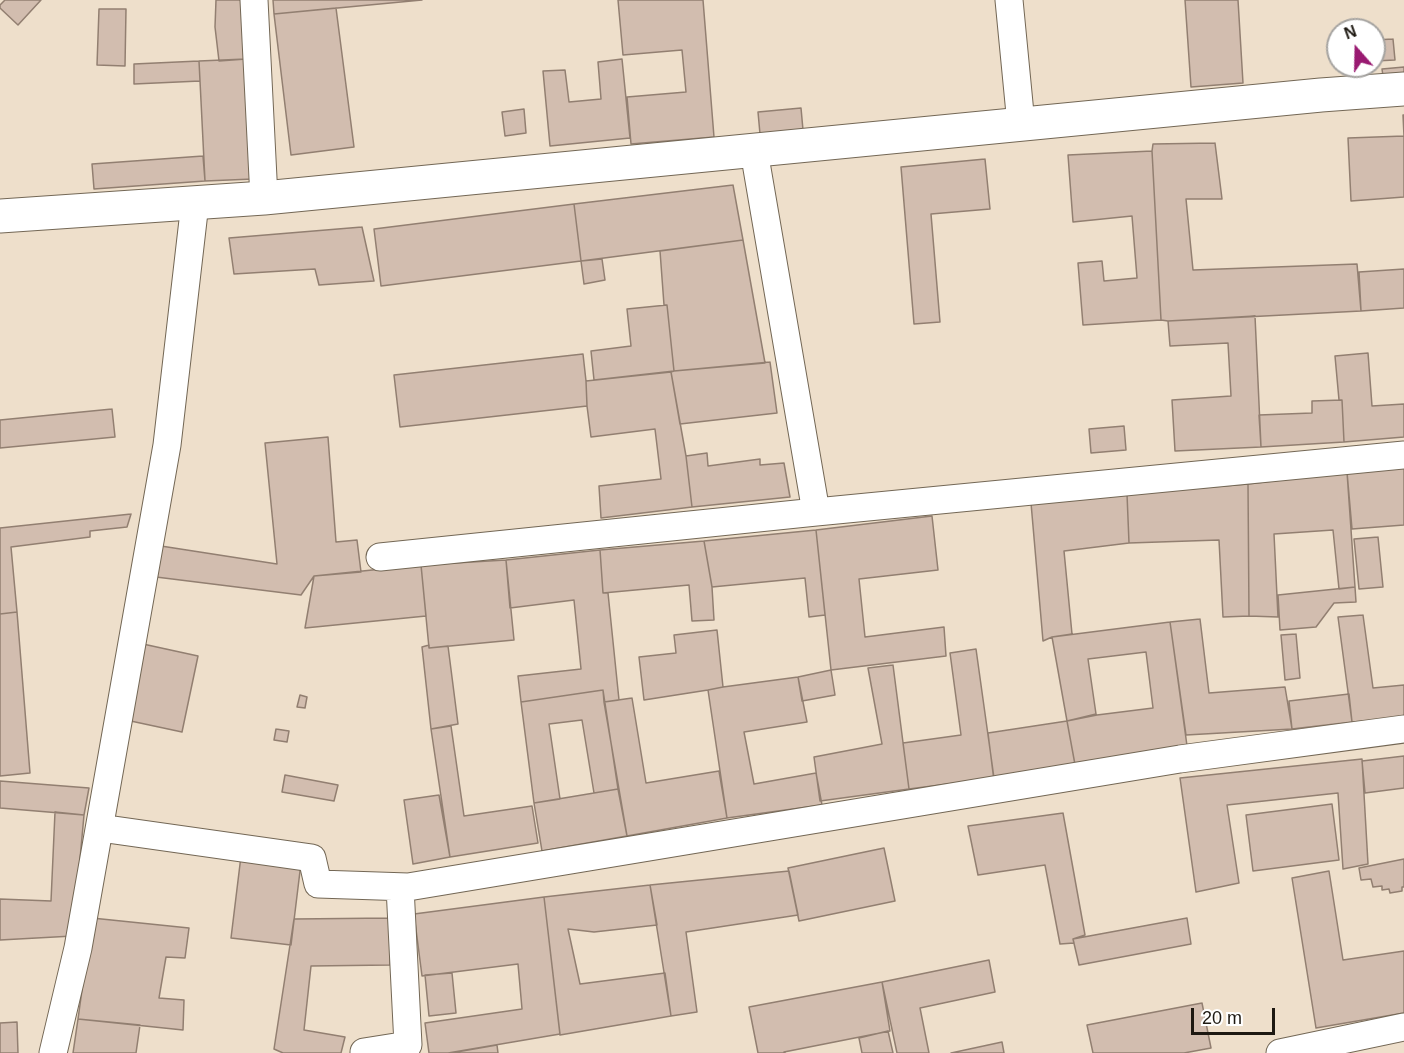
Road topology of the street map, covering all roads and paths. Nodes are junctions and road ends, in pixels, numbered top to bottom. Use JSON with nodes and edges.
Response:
{"nodes":[{"id":1,"x":254,"y":0,"type":"edge"},
{"id":2,"x":1009,"y":0,"type":"edge"},
{"id":3,"x":1404,"y":89,"type":"edge"},
{"id":4,"x":1021,"y":124,"type":"junction"},
{"id":5,"x":754,"y":151,"type":"junction"},
{"id":6,"x":264,"y":198,"type":"junction"},
{"id":7,"x":195,"y":202,"type":"junction"},
{"id":8,"x":0,"y":216,"type":"edge"},
{"id":9,"x":1404,"y":455,"type":"edge"},
{"id":10,"x":816,"y":512,"type":"junction"},
{"id":11,"x":380,"y":557,"type":"dead end"},
{"id":12,"x":1404,"y":729,"type":"edge"},
{"id":13,"x":100,"y":828,"type":"junction"},
{"id":14,"x":400,"y":886,"type":"junction"},
{"id":15,"x":1404,"y":1027,"type":"edge"},
{"id":16,"x":53,"y":1053,"type":"edge"},
{"id":17,"x":364,"y":1053,"type":"edge"},
{"id":18,"x":1280,"y":1053,"type":"edge"}],
"edges":[{"from":1,"to":6,"type":"street"},
{"from":2,"to":4,"type":"street"},
{"from":3,"to":4,"type":"street"},
{"from":4,"to":5,"type":"street"},
{"from":5,"to":6,"type":"street"},
{"from":5,"to":10,"type":"street"},
{"from":6,"to":7,"type":"street"},
{"from":7,"to":8,"type":"street"},
{"from":7,"to":13,"type":"street"},
{"from":9,"to":10,"type":"street"},
{"from":10,"to":11,"type":"street"},
{"from":12,"to":14,"type":"street"},
{"from":13,"to":14,"type":"street"},
{"from":13,"to":16,"type":"street"},
{"from":14,"to":17,"type":"street"},
{"from":15,"to":18,"type":"street"}]}
